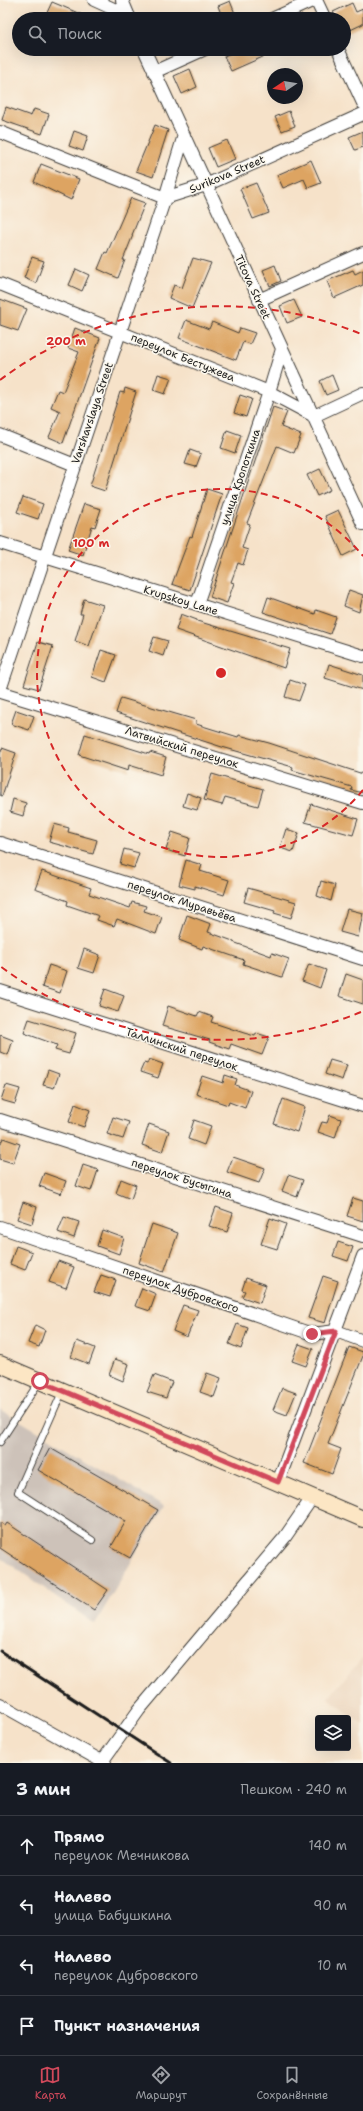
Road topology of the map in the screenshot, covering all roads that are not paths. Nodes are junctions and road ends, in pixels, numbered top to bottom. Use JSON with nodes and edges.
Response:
{"nodes":[{"id":1,"x":94,"y":0,"type":"edge"},
{"id":2,"x":122,"y":0,"type":"edge"},
{"id":3,"x":315,"y":0,"type":"edge"},
{"id":4,"x":118,"y":12,"type":"edge"},
{"id":5,"x":127,"y":12,"type":"edge"},
{"id":6,"x":288,"y":12,"type":"edge"},
{"id":7,"x":321,"y":12,"type":"edge"},
{"id":8,"x":147,"y":56,"type":"edge"},
{"id":9,"x":189,"y":56,"type":"edge"},
{"id":10,"x":341,"y":56,"type":"edge"},
{"id":11,"x":154,"y":72,"type":"junction"},
{"id":12,"x":363,"y":103,"type":"edge"},
{"id":13,"x":363,"y":114,"type":"edge"},
{"id":14,"x":0,"y":132,"type":"edge"},
{"id":15,"x":184,"y":135,"type":"junction"},
{"id":16,"x":206,"y":185,"type":"junction"},
{"id":17,"x":165,"y":198,"type":"junction"},
{"id":18,"x":363,"y":253,"type":"edge"},
{"id":19,"x":0,"y":284,"type":"edge"},
{"id":20,"x":259,"y":300,"type":"junction"},
{"id":21,"x":120,"y":332,"type":"junction"},
{"id":22,"x":282,"y":349,"type":"junction"},
{"id":23,"x":269,"y":392,"type":"junction"},
{"id":24,"x":363,"y":393,"type":"edge"},
{"id":25,"x":314,"y":416,"type":"junction"},
{"id":26,"x":0,"y":435,"type":"edge"},
{"id":27,"x":74,"y":465,"type":"junction"},
{"id":28,"x":363,"y":524,"type":"edge"},
{"id":29,"x":0,"y":542,"type":"edge"},
{"id":30,"x":44,"y":556,"type":"junction"},
{"id":31,"x":197,"y":604,"type":"junction"},
{"id":32,"x":363,"y":656,"type":"edge"},
{"id":33,"x":0,"y":691,"type":"edge"},
{"id":34,"x":363,"y":803,"type":"edge"},
{"id":35,"x":0,"y":843,"type":"edge"},
{"id":36,"x":363,"y":959,"type":"edge"},
{"id":37,"x":0,"y":991,"type":"edge"},
{"id":38,"x":363,"y":1106,"type":"edge"},
{"id":39,"x":0,"y":1120,"type":"edge"},
{"id":40,"x":0,"y":1227,"type":"edge"},
{"id":41,"x":363,"y":1236,"type":"edge"},
{"id":42,"x":363,"y":1256,"type":"edge"},
{"id":43,"x":336,"y":1331,"type":"junction"},
{"id":44,"x":363,"y":1341,"type":"edge"},
{"id":45,"x":0,"y":1364,"type":"edge"},
{"id":46,"x":40,"y":1381,"type":"junction"},
{"id":47,"x":62,"y":1390,"type":"junction"},
{"id":48,"x":0,"y":1442,"type":"edge"},
{"id":49,"x":278,"y":1482,"type":"junction"},
{"id":50,"x":312,"y":1498,"type":"junction"},
{"id":51,"x":363,"y":1519,"type":"edge"},
{"id":52,"x":92,"y":1540,"type":"dead end"},
{"id":53,"x":0,"y":1704,"type":"edge"},
{"id":54,"x":100,"y":1763,"type":"edge"}],
"edges":[{"from":1,"to":4,"type":"street"},
{"from":2,"to":5,"type":"street"},
{"from":3,"to":6,"type":"street"},
{"from":3,"to":7,"type":"street"},
{"from":8,"to":11,"type":"street","name":"Titova Street"},
{"from":9,"to":11,"type":"street"},
{"from":10,"to":12,"type":"street"},
{"from":11,"to":15,"type":"street","name":"Titova Street"},
{"from":13,"to":16,"type":"street","name":"Surikova Street"},
{"from":14,"to":17,"type":"street"},
{"from":15,"to":16,"type":"street","name":"Titova Street"},
{"from":15,"to":17,"type":"street","name":"Varshavslaya Street"},
{"from":16,"to":17,"type":"street","name":"Surikova Street"},
{"from":16,"to":20,"type":"street","name":"Titova Street"},
{"from":17,"to":21,"type":"street","name":"Varshavslaya Street"},
{"from":18,"to":20,"type":"street"},
{"from":19,"to":21,"type":"street","name":"переулок Бестужева"},
{"from":20,"to":22,"type":"street","name":"Titova Street"},
{"from":21,"to":23,"type":"street","name":"переулок Бестужева"},
{"from":21,"to":27,"type":"street","name":"Varshavslaya Street"},
{"from":22,"to":23,"type":"street","name":"улица Кропоткина"},
{"from":22,"to":25,"type":"street","name":"Titova Street"},
{"from":23,"to":25,"type":"street","name":"переулок Бестужева"},
{"from":23,"to":31,"type":"street","name":"улица Кропоткина"},
{"from":24,"to":25,"type":"street"},
{"from":25,"to":28,"type":"street","name":"Titova Street"},
{"from":26,"to":27,"type":"street"},
{"from":27,"to":30,"type":"street","name":"Varshavslaya Street"},
{"from":29,"to":30,"type":"street","name":"Krupskoy Lane"},
{"from":30,"to":31,"type":"street","name":"Krupskoy Lane"},
{"from":30,"to":33,"type":"street","name":"Varshavslaya Street"},
{"from":31,"to":32,"type":"street","name":"Krupskoy Lane"},
{"from":33,"to":34,"type":"street","name":"Латвийский переулок"},
{"from":35,"to":36,"type":"street","name":"переулок Муравьёва"},
{"from":37,"to":38,"type":"street","name":"Таллинский переулок"},
{"from":39,"to":41,"type":"street","name":"переулок Бусыгина"},
{"from":40,"to":43,"type":"street","name":"переулок Дубровского"},
{"from":42,"to":43,"type":"street"},
{"from":43,"to":44,"type":"street","name":"переулок Дубровского"},
{"from":43,"to":49,"type":"street"},
{"from":45,"to":46,"type":"street"},
{"from":46,"to":47,"type":"street"},
{"from":46,"to":48,"type":"lane"},
{"from":47,"to":49,"type":"street"},
{"from":47,"to":52,"type":"lane"},
{"from":49,"to":50,"type":"street"},
{"from":50,"to":51,"type":"street"},
{"from":50,"to":54,"type":"street"},
{"from":53,"to":54,"type":"street"}]}
